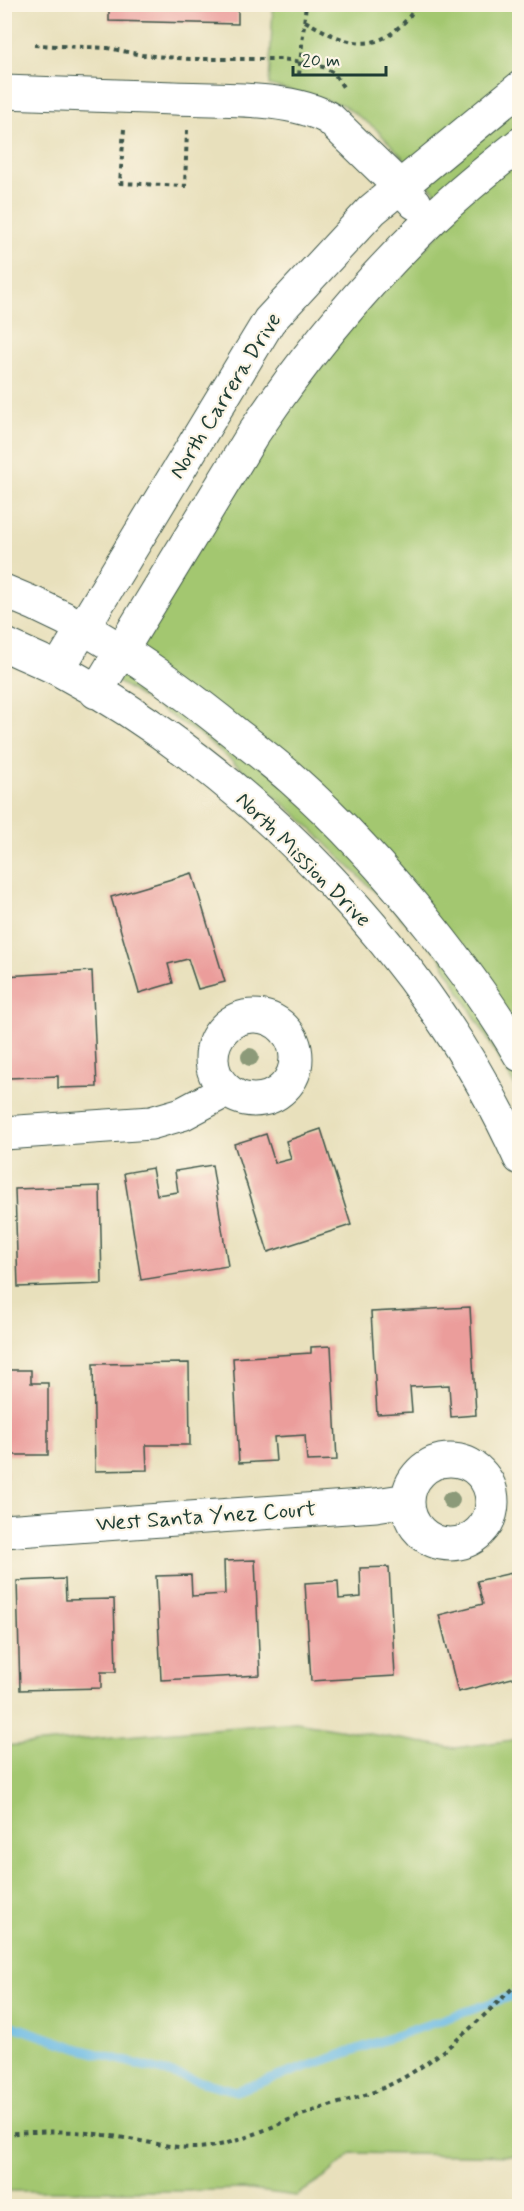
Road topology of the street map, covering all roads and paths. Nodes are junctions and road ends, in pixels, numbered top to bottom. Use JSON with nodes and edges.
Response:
{"nodes":[{"id":1,"x":306,"y":4,"type":"edge"},
{"id":2,"x":415,"y":4,"type":"edge"},
{"id":3,"x":305,"y":21,"type":"junction"},
{"id":4,"x":142,"y":55,"type":"dead end"},
{"id":5,"x":190,"y":59,"type":"dead end"},
{"id":6,"x":519,"y":88,"type":"edge"},
{"id":7,"x":4,"y":92,"type":"edge"},
{"id":8,"x":132,"y":96,"type":"junction"},
{"id":9,"x":188,"y":99,"type":"junction"},
{"id":10,"x":294,"y":105,"type":"junction"},
{"id":11,"x":519,"y":144,"type":"edge"},
{"id":12,"x":400,"y":186,"type":"junction"},
{"id":13,"x":430,"y":220,"type":"junction"},
{"id":14,"x":4,"y":591,"type":"edge"},
{"id":15,"x":84,"y":627,"type":"junction"},
{"id":16,"x":4,"y":644,"type":"edge"},
{"id":17,"x":121,"y":649,"type":"junction"},
{"id":18,"x":58,"y":669,"type":"junction"},
{"id":19,"x":96,"y":692,"type":"junction"},
{"id":20,"x":519,"y":1055,"type":"edge"},
{"id":21,"x":227,"y":1090,"type":"dead end"},
{"id":22,"x":4,"y":1133,"type":"edge"},
{"id":23,"x":519,"y":1158,"type":"edge"},
{"id":24,"x":408,"y":1500,"type":"dead end"},
{"id":25,"x":4,"y":1532,"type":"edge"},
{"id":26,"x":519,"y":1981,"type":"edge"},
{"id":27,"x":4,"y":2134,"type":"edge"}],
"edges":[{"from":1,"to":3,"type":"path"},
{"from":2,"to":3,"type":"path"},
{"from":3,"to":10,"type":"path"},
{"from":4,"to":8,"type":"path"},
{"from":5,"to":9,"type":"path"},
{"from":6,"to":12,"type":"street","name":"North Carrera Drive"},
{"from":7,"to":8,"type":"street"},
{"from":8,"to":9,"type":"street"},
{"from":8,"to":9,"type":"path"},
{"from":9,"to":10,"type":"street"},
{"from":10,"to":12,"type":"street"},
{"from":11,"to":13,"type":"street","name":"North Carrera Drive"},
{"from":12,"to":13,"type":"street"},
{"from":12,"to":15,"type":"street","name":"North Carrera Drive"},
{"from":13,"to":17,"type":"street","name":"North Carrera Drive"},
{"from":14,"to":15,"type":"street","name":"North Mission Drive"},
{"from":15,"to":17,"type":"street","name":"North Mission Drive"},
{"from":15,"to":18,"type":"street","name":"North Carrera Drive"},
{"from":16,"to":18,"type":"street","name":"North Mission Drive"},
{"from":17,"to":19,"type":"street","name":"North Carrera Drive"},
{"from":17,"to":20,"type":"street","name":"North Mission Drive"},
{"from":18,"to":19,"type":"street","name":"North Mission Drive"},
{"from":19,"to":23,"type":"street","name":"North Mission Drive"},
{"from":21,"to":22,"type":"street"},
{"from":24,"to":25,"type":"street","name":"West Santa Ynez Court"},
{"from":26,"to":27,"type":"path"}]}
